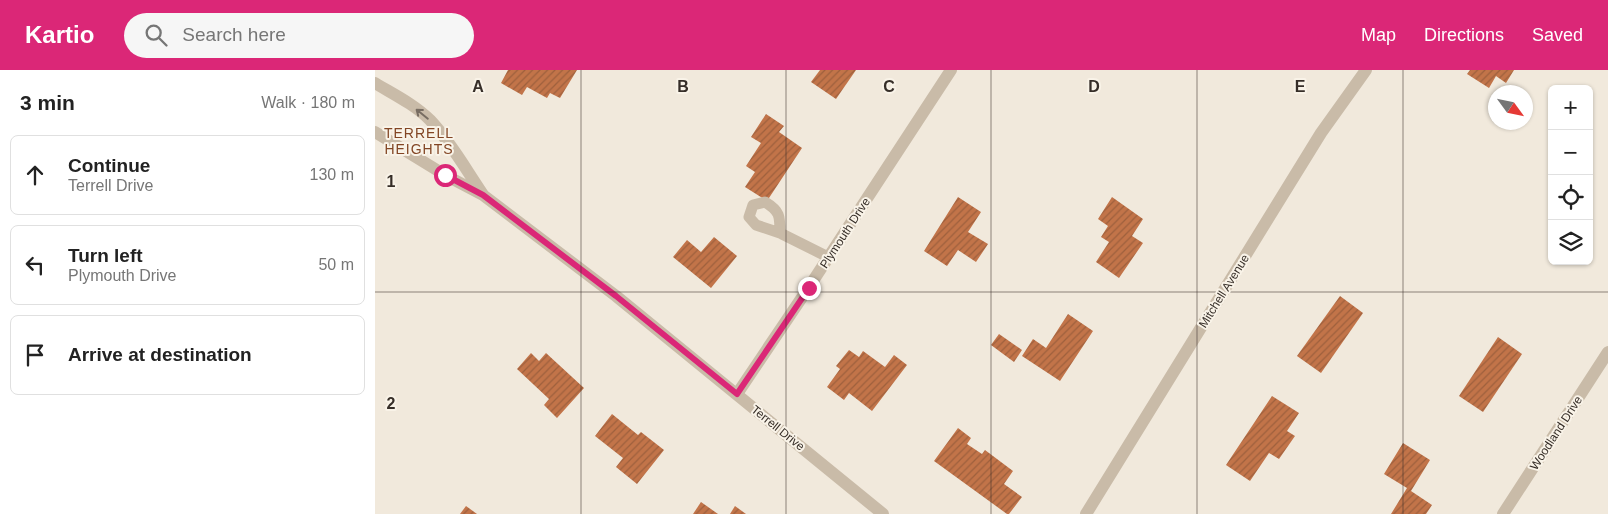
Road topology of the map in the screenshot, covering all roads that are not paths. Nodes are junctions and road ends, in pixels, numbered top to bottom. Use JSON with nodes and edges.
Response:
{"nodes":[{"id":1,"x":951,"y":70,"type":"edge"},
{"id":2,"x":1366,"y":70,"type":"edge"},
{"id":3,"x":375,"y":83,"type":"edge"},
{"id":4,"x":375,"y":132,"type":"edge"},
{"id":5,"x":483,"y":195,"type":"junction"},
{"id":6,"x":780,"y":233,"type":"dead end"},
{"id":7,"x":829,"y":257,"type":"junction"},
{"id":8,"x":1608,"y":352,"type":"edge"},
{"id":9,"x":737,"y":394,"type":"junction"},
{"id":10,"x":883,"y":514,"type":"edge"},
{"id":11,"x":1086,"y":514,"type":"edge"},
{"id":12,"x":1503,"y":514,"type":"edge"}],
"edges":[{"from":1,"to":7,"type":"street","name":"Plymouth Drive"},
{"from":2,"to":11,"type":"street","name":"Mitchell Avenue"},
{"from":5,"to":3,"type":"street","name":"Terrell Drive","one_way":true},
{"from":4,"to":5,"type":"street","name":"Terrell Drive"},
{"from":5,"to":9,"type":"street","name":"Terrell Drive"},
{"from":6,"to":7,"type":"lane"},
{"from":7,"to":9,"type":"street","name":"Plymouth Drive"},
{"from":8,"to":12,"type":"street","name":"Woodland Drive"},
{"from":9,"to":10,"type":"street","name":"Terrell Drive"}]}
